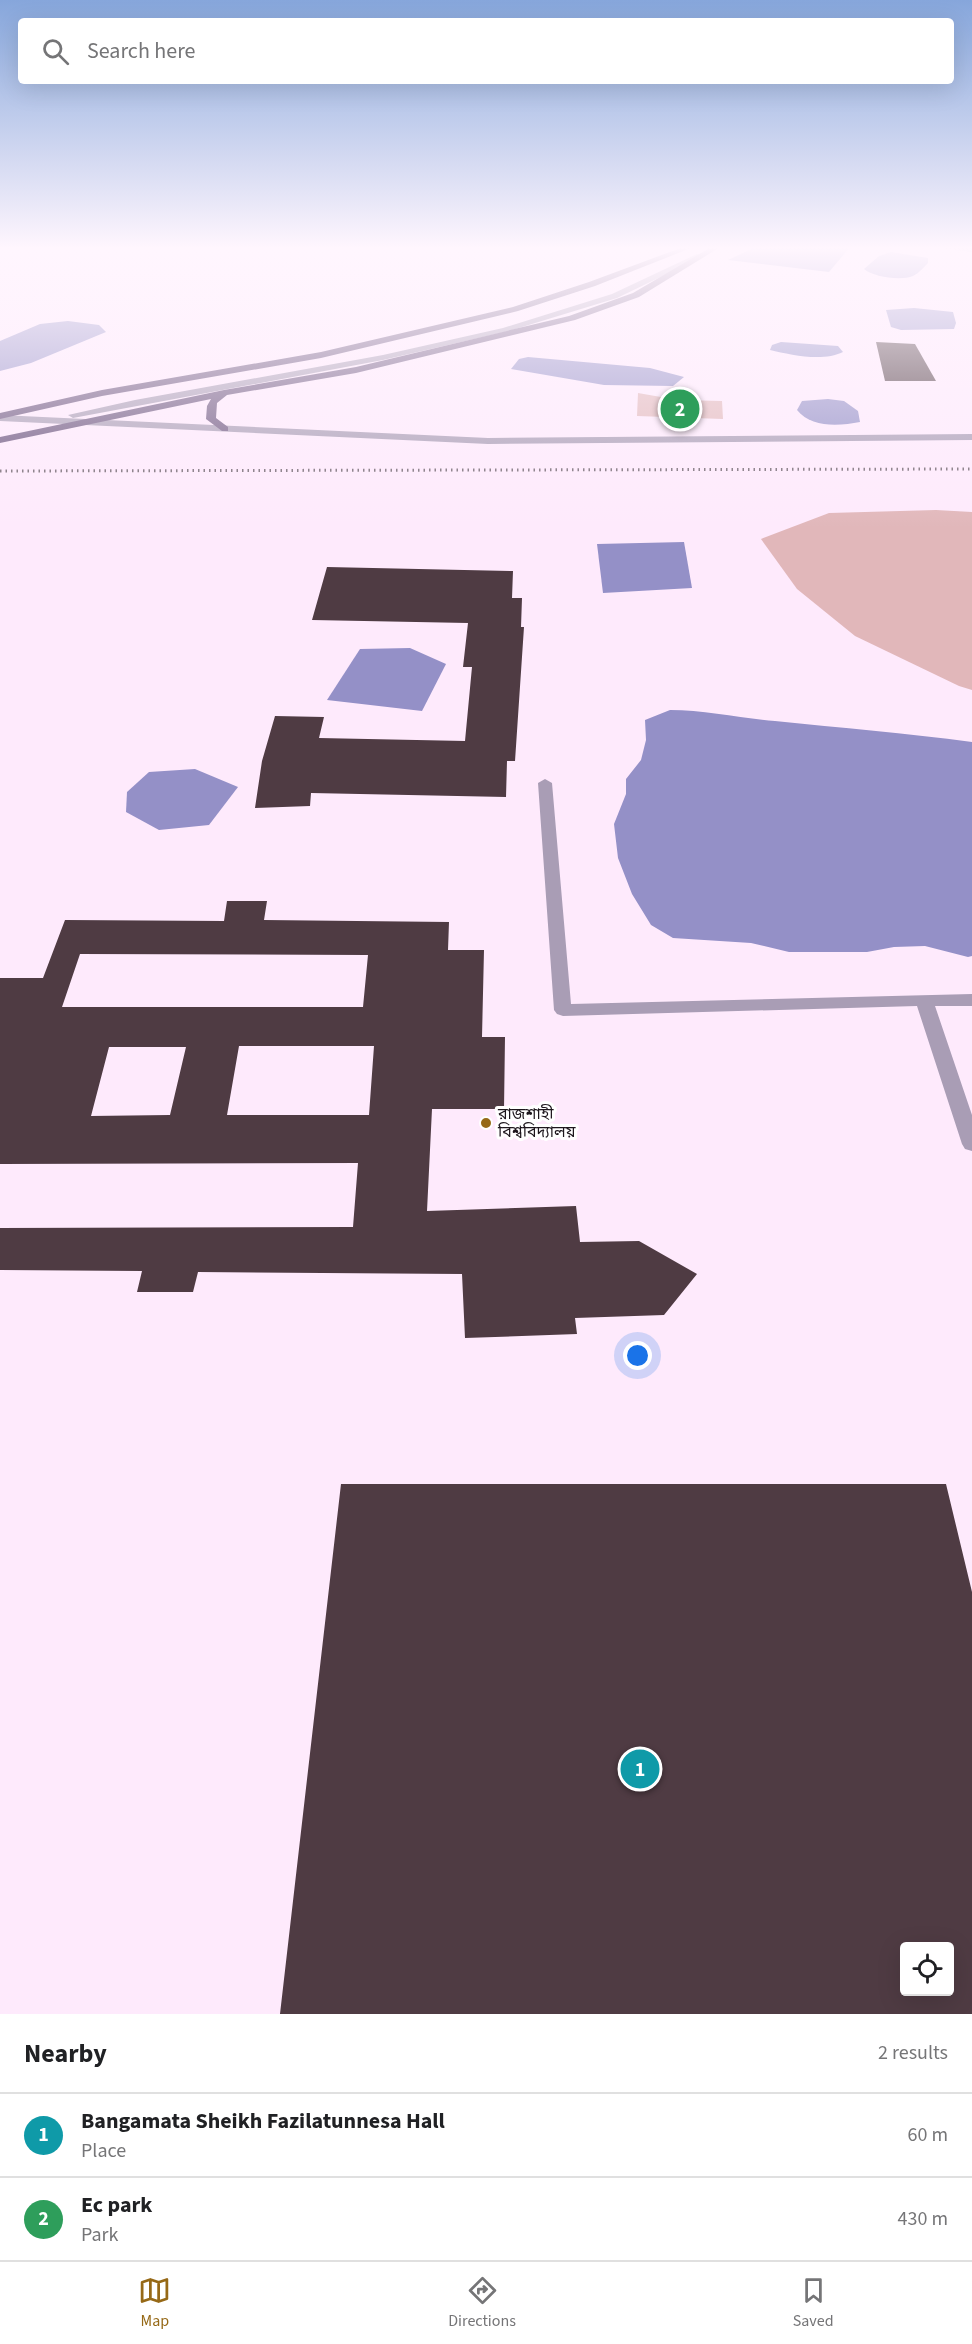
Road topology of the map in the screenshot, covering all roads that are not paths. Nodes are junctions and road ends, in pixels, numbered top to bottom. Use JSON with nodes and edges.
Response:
{"nodes":[{"id":1,"x":385,"y":340,"type":"edge"},
{"id":2,"x":426,"y":340,"type":"edge"},
{"id":3,"x":460,"y":340,"type":"edge"},
{"id":4,"x":481,"y":340,"type":"edge"},
{"id":5,"x":224,"y":393,"type":"junction"},
{"id":6,"x":0,"y":417,"type":"edge"},
{"id":7,"x":78,"y":422,"type":"junction"},
{"id":8,"x":0,"y":423,"type":"edge"},
{"id":9,"x":225,"y":429,"type":"junction"},
{"id":10,"x":0,"y":431,"type":"edge"},
{"id":11,"x":972,"y":437,"type":"edge"},
{"id":12,"x":0,"y":440,"type":"edge"},
{"id":13,"x":545,"y":783,"type":"dead end"},
{"id":14,"x":924,"y":1000,"type":"junction"},
{"id":15,"x":972,"y":1000,"type":"edge"},
{"id":16,"x":972,"y":1144,"type":"edge"}],
"edges":[{"from":1,"to":6,"type":"main road"},
{"from":2,"to":8,"type":"street"},
{"from":3,"to":10,"type":"street"},
{"from":4,"to":5,"type":"main road"},
{"from":5,"to":7,"type":"main road"},
{"from":5,"to":9,"type":"main road"},
{"from":6,"to":7,"type":"street"},
{"from":7,"to":9,"type":"street"},
{"from":7,"to":12,"type":"main road"},
{"from":9,"to":11,"type":"street"},
{"from":13,"to":14,"type":"street"},
{"from":14,"to":15,"type":"street"},
{"from":14,"to":16,"type":"street"}]}
